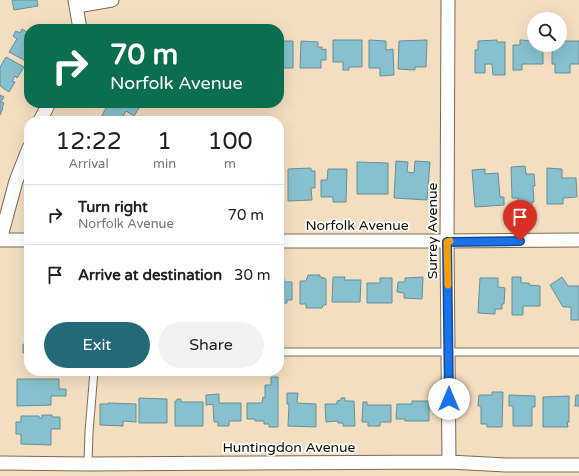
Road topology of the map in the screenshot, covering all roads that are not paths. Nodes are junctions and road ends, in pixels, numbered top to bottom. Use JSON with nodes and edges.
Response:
{"nodes":[{"id":1,"x":112,"y":0,"type":"edge"},
{"id":2,"x":448,"y":0,"type":"edge"},
{"id":3,"x":76,"y":3,"type":"edge"},
{"id":4,"x":79,"y":24,"type":"edge"},
{"id":5,"x":24,"y":161,"type":"edge"},
{"id":6,"x":0,"y":240,"type":"edge"},
{"id":7,"x":24,"y":240,"type":"edge"},
{"id":8,"x":579,"y":240,"type":"edge"},
{"id":9,"x":284,"y":241,"type":"edge"},
{"id":10,"x":447,"y":242,"type":"junction"},
{"id":11,"x":284,"y":352,"type":"edge"},
{"id":12,"x":449,"y":352,"type":"junction"},
{"id":13,"x":579,"y":352,"type":"edge"},
{"id":14,"x":94,"y":376,"type":"edge"},
{"id":15,"x":449,"y":462,"type":"junction"},
{"id":16,"x":0,"y":463,"type":"edge"},
{"id":17,"x":88,"y":464,"type":"junction"},
{"id":18,"x":579,"y":465,"type":"edge"},
{"id":19,"x":509,"y":470,"type":"edge"}],
"edges":[{"from":1,"to":3,"type":"street"},
{"from":2,"to":10,"type":"street","name":"Surrey Avenue"},
{"from":3,"to":4,"type":"street"},
{"from":5,"to":6,"type":"street"},
{"from":6,"to":7,"type":"street"},
{"from":8,"to":10,"type":"street","name":"Norfolk Avenue"},
{"from":9,"to":10,"type":"street","name":"Norfolk Avenue"},
{"from":10,"to":12,"type":"street","name":"Surrey Avenue"},
{"from":11,"to":12,"type":"lane"},
{"from":12,"to":13,"type":"lane"},
{"from":12,"to":15,"type":"street","name":"Surrey Avenue"},
{"from":14,"to":17,"type":"lane"},
{"from":15,"to":17,"type":"street","name":"Huntingdon Avenue"},
{"from":15,"to":19,"type":"street","name":"Huntingdon Avenue"},
{"from":16,"to":17,"type":"street","name":"Huntingdon Avenue"},
{"from":18,"to":19,"type":"street","name":"Huntingdon Avenue"}]}
